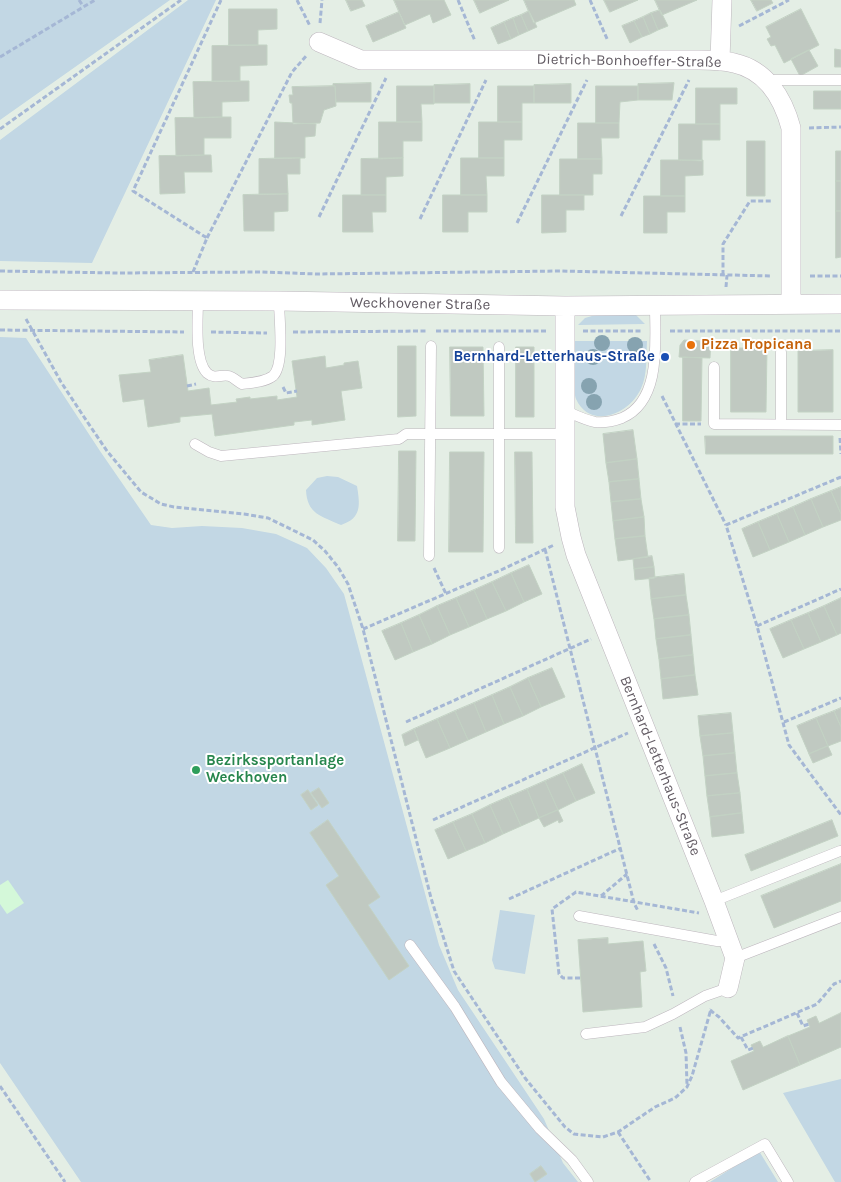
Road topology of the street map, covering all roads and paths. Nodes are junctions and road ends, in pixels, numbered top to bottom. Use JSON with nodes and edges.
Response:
{"nodes":[{"id":1,"x":79,"y":0,"type":"edge"},
{"id":2,"x":95,"y":0,"type":"edge"},
{"id":3,"x":181,"y":0,"type":"edge"},
{"id":4,"x":221,"y":0,"type":"edge"},
{"id":5,"x":297,"y":0,"type":"edge"},
{"id":6,"x":458,"y":0,"type":"edge"},
{"id":7,"x":590,"y":0,"type":"edge"},
{"id":8,"x":722,"y":0,"type":"edge"},
{"id":9,"x":790,"y":0,"type":"edge"},
{"id":10,"x":83,"y":6,"type":"junction"},
{"id":11,"x":721,"y":36,"type":"junction"},
{"id":12,"x":319,"y":42,"type":"junction"},
{"id":13,"x":0,"y":57,"type":"edge"},
{"id":14,"x":597,"y":59,"type":"junction"},
{"id":15,"x":616,"y":59,"type":"junction"},
{"id":16,"x":395,"y":60,"type":"junction"},
{"id":17,"x":489,"y":60,"type":"junction"},
{"id":18,"x":699,"y":60,"type":"junction"},
{"id":19,"x":720,"y":61,"type":"junction"},
{"id":20,"x":765,"y":80,"type":"junction"},
{"id":21,"x":841,"y":80,"type":"edge"},
{"id":22,"x":841,"y":127,"type":"edge"},
{"id":23,"x":791,"y":128,"type":"junction"},
{"id":24,"x":0,"y":129,"type":"edge"},
{"id":25,"x":791,"y":200,"type":"junction"},
{"id":26,"x":621,"y":216,"type":"dead end"},
{"id":27,"x":319,"y":217,"type":"dead end"},
{"id":28,"x":420,"y":219,"type":"dead end"},
{"id":29,"x":517,"y":223,"type":"dead end"},
{"id":30,"x":207,"y":238,"type":"junction"},
{"id":31,"x":0,"y":271,"type":"edge"},
{"id":32,"x":192,"y":272,"type":"junction"},
{"id":33,"x":723,"y":275,"type":"junction"},
{"id":34,"x":791,"y":276,"type":"junction"},
{"id":35,"x":841,"y":276,"type":"edge"},
{"id":36,"x":8,"y":300,"type":"edge"},
{"id":37,"x":198,"y":300,"type":"junction"},
{"id":38,"x":279,"y":301,"type":"junction"},
{"id":39,"x":791,"y":304,"type":"junction"},
{"id":40,"x":841,"y":304,"type":"edge"},
{"id":41,"x":565,"y":306,"type":"junction"},
{"id":42,"x":655,"y":306,"type":"junction"},
{"id":43,"x":0,"y":330,"type":"edge"},
{"id":44,"x":565,"y":330,"type":"junction"},
{"id":45,"x":32,"y":331,"type":"junction"},
{"id":46,"x":655,"y":331,"type":"junction"},
{"id":47,"x":841,"y":331,"type":"edge"},
{"id":48,"x":198,"y":332,"type":"junction"},
{"id":49,"x":279,"y":332,"type":"junction"},
{"id":50,"x":431,"y":346,"type":"dead end"},
{"id":51,"x":499,"y":347,"type":"dead end"},
{"id":52,"x":781,"y":352,"type":"dead end"},
{"id":53,"x":714,"y":367,"type":"dead end"},
{"id":54,"x":652,"y":376,"type":"junction"},
{"id":55,"x":196,"y":384,"type":"dead end"},
{"id":56,"x":187,"y":386,"type":"dead end"},
{"id":57,"x":296,"y":391,"type":"dead end"},
{"id":58,"x":286,"y":392,"type":"dead end"},
{"id":59,"x":566,"y":411,"type":"junction"},
{"id":60,"x":675,"y":424,"type":"junction"},
{"id":61,"x":698,"y":424,"type":"dead end"},
{"id":62,"x":780,"y":424,"type":"junction"},
{"id":63,"x":841,"y":425,"type":"edge"},
{"id":64,"x":430,"y":433,"type":"junction"},
{"id":65,"x":499,"y":434,"type":"junction"},
{"id":66,"x":566,"y":434,"type":"junction"},
{"id":67,"x":195,"y":444,"type":"dead end"},
{"id":68,"x":841,"y":477,"type":"edge"},
{"id":69,"x":726,"y":525,"type":"junction"},
{"id":70,"x":571,"y":537,"type":"junction"},
{"id":71,"x":499,"y":548,"type":"dead end"},
{"id":72,"x":545,"y":549,"type":"junction"},
{"id":73,"x":429,"y":556,"type":"joint"},
{"id":74,"x":841,"y":589,"type":"edge"},
{"id":75,"x":446,"y":594,"type":"junction"},
{"id":76,"x":757,"y":626,"type":"junction"},
{"id":77,"x":363,"y":629,"type":"junction"},
{"id":78,"x":608,"y":632,"type":"junction"},
{"id":79,"x":570,"y":649,"type":"junction"},
{"id":80,"x":841,"y":698,"type":"edge"},
{"id":81,"x":406,"y":722,"type":"dead end"},
{"id":82,"x":784,"y":722,"type":"junction"},
{"id":83,"x":645,"y":726,"type":"junction"},
{"id":84,"x":596,"y":748,"type":"junction"},
{"id":85,"x":841,"y":815,"type":"edge"},
{"id":86,"x":433,"y":820,"type":"dead end"},
{"id":87,"x":621,"y":848,"type":"junction"},
{"id":88,"x":840,"y":852,"type":"dead end"},
{"id":89,"x":627,"y":874,"type":"junction"},
{"id":90,"x":601,"y":896,"type":"dead end"},
{"id":91,"x":508,"y":898,"type":"dead end"},
{"id":92,"x":714,"y":901,"type":"junction"},
{"id":93,"x":579,"y":916,"type":"dead end"},
{"id":94,"x":841,"y":917,"type":"edge"},
{"id":95,"x":646,"y":928,"type":"junction"},
{"id":96,"x":410,"y":945,"type":"dead end"},
{"id":97,"x":732,"y":950,"type":"junction"},
{"id":98,"x":841,"y":981,"type":"edge"},
{"id":99,"x":728,"y":988,"type":"junction"},
{"id":100,"x":710,"y":1010,"type":"junction"},
{"id":101,"x":677,"y":1012,"type":"junction"},
{"id":102,"x":797,"y":1012,"type":"junction"},
{"id":103,"x":808,"y":1024,"type":"dead end"},
{"id":104,"x":586,"y":1034,"type":"dead end"},
{"id":105,"x":741,"y":1037,"type":"junction"},
{"id":106,"x":753,"y":1048,"type":"dead end"},
{"id":107,"x":0,"y":1086,"type":"edge"},
{"id":108,"x":687,"y":1087,"type":"junction"},
{"id":109,"x":618,"y":1132,"type":"junction"},
{"id":110,"x":65,"y":1182,"type":"edge"},
{"id":111,"x":588,"y":1182,"type":"edge"},
{"id":112,"x":650,"y":1182,"type":"edge"},
{"id":113,"x":695,"y":1182,"type":"edge"},
{"id":114,"x":788,"y":1182,"type":"edge"}],
"edges":[{"from":1,"to":10,"type":"path"},
{"from":2,"to":10,"type":"path"},
{"from":3,"to":24,"type":"path"},
{"from":4,"to":30,"type":"path"},
{"from":5,"to":12,"type":"path"},
{"from":6,"to":17,"type":"path"},
{"from":7,"to":15,"type":"path"},
{"from":8,"to":11,"type":"street"},
{"from":9,"to":11,"type":"path"},
{"from":10,"to":13,"type":"path"},
{"from":11,"to":19,"type":"street"},
{"from":12,"to":16,"type":"street","name":"Dietrich-Bonhoeffer-Straße"},
{"from":12,"to":30,"type":"path"},
{"from":14,"to":15,"type":"street","name":"Dietrich-Bonhoeffer-Straße"},
{"from":14,"to":17,"type":"street","name":"Dietrich-Bonhoeffer-Straße"},
{"from":14,"to":29,"type":"path"},
{"from":15,"to":18,"type":"street","name":"Dietrich-Bonhoeffer-Straße"},
{"from":16,"to":17,"type":"street","name":"Dietrich-Bonhoeffer-Straße"},
{"from":16,"to":27,"type":"path"},
{"from":17,"to":28,"type":"path"},
{"from":18,"to":19,"type":"street","name":"Dietrich-Bonhoeffer-Straße"},
{"from":18,"to":26,"type":"path"},
{"from":19,"to":20,"type":"street","name":"Dietrich-Bonhoeffer-Straße"},
{"from":20,"to":21,"type":"lane"},
{"from":20,"to":23,"type":"street","name":"Dietrich-Bonhoeffer-Straße"},
{"from":22,"to":23,"type":"path"},
{"from":23,"to":25,"type":"street","name":"Dietrich-Bonhoeffer-Straße"},
{"from":25,"to":33,"type":"path"},
{"from":25,"to":34,"type":"street","name":"Dietrich-Bonhoeffer-Straße"},
{"from":30,"to":32,"type":"path"},
{"from":31,"to":32,"type":"path"},
{"from":32,"to":33,"type":"path"},
{"from":33,"to":34,"type":"path"},
{"from":34,"to":35,"type":"path"},
{"from":34,"to":39,"type":"street","name":"Dietrich-Bonhoeffer-Straße"},
{"from":36,"to":37,"type":"street","name":"Weckhovener Straße"},
{"from":36,"to":45,"type":"path"},
{"from":37,"to":38,"type":"street","name":"Weckhovener Straße"},
{"from":37,"to":48,"type":"lane"},
{"from":38,"to":41,"type":"street","name":"Weckhovener Straße"},
{"from":38,"to":49,"type":"lane"},
{"from":39,"to":40,"type":"street","name":"Weckhovener Straße"},
{"from":39,"to":42,"type":"street","name":"Weckhovener Straße"},
{"from":41,"to":42,"type":"street","name":"Weckhovener Straße"},
{"from":41,"to":44,"type":"street","name":"Bernhard-Letterhaus-Straße"},
{"from":42,"to":46,"type":"lane"},
{"from":43,"to":45,"type":"path"},
{"from":44,"to":46,"type":"path"},
{"from":44,"to":49,"type":"path"},
{"from":44,"to":59,"type":"street","name":"Bernhard-Letterhaus-Straße"},
{"from":45,"to":48,"type":"path"},
{"from":45,"to":77,"type":"path"},
{"from":46,"to":47,"type":"path"},
{"from":46,"to":54,"type":"lane"},
{"from":48,"to":49,"type":"path"},
{"from":48,"to":49,"type":"lane"},
{"from":50,"to":64,"type":"lane"},
{"from":51,"to":65,"type":"lane"},
{"from":52,"to":62,"type":"lane"},
{"from":53,"to":62,"type":"lane"},
{"from":54,"to":59,"type":"lane"},
{"from":54,"to":60,"type":"path"},
{"from":55,"to":56,"type":"path"},
{"from":57,"to":58,"type":"path"},
{"from":59,"to":66,"type":"street","name":"Bernhard-Letterhaus-Straße"},
{"from":60,"to":61,"type":"path"},
{"from":60,"to":69,"type":"path"},
{"from":62,"to":63,"type":"lane"},
{"from":64,"to":65,"type":"lane"},
{"from":64,"to":67,"type":"lane"},
{"from":64,"to":73,"type":"lane"},
{"from":65,"to":66,"type":"lane"},
{"from":65,"to":71,"type":"lane"},
{"from":66,"to":70,"type":"street","name":"Bernhard-Letterhaus-Straße"},
{"from":68,"to":69,"type":"path"},
{"from":69,"to":76,"type":"path"},
{"from":70,"to":72,"type":"path"},
{"from":70,"to":78,"type":"street","name":"Bernhard-Letterhaus-Straße"},
{"from":72,"to":75,"type":"path"},
{"from":72,"to":79,"type":"path"},
{"from":73,"to":75,"type":"path"},
{"from":74,"to":76,"type":"path"},
{"from":75,"to":77,"type":"path"},
{"from":76,"to":82,"type":"path"},
{"from":77,"to":109,"type":"path"},
{"from":78,"to":79,"type":"path"},
{"from":78,"to":83,"type":"street","name":"Bernhard-Letterhaus-Straße"},
{"from":79,"to":81,"type":"path"},
{"from":79,"to":84,"type":"path"},
{"from":80,"to":82,"type":"path"},
{"from":82,"to":85,"type":"path"},
{"from":83,"to":84,"type":"path"},
{"from":83,"to":92,"type":"street","name":"Bernhard-Letterhaus-Straße"},
{"from":84,"to":86,"type":"path"},
{"from":84,"to":87,"type":"path"},
{"from":87,"to":89,"type":"path"},
{"from":87,"to":91,"type":"path"},
{"from":88,"to":92,"type":"lane"},
{"from":89,"to":90,"type":"path"},
{"from":89,"to":95,"type":"path"},
{"from":92,"to":97,"type":"street","name":"Bernhard-Letterhaus-Straße"},
{"from":93,"to":95,"type":"lane"},
{"from":94,"to":97,"type":"lane"},
{"from":95,"to":97,"type":"lane"},
{"from":95,"to":101,"type":"path"},
{"from":96,"to":111,"type":"lane"},
{"from":97,"to":99,"type":"street"},
{"from":98,"to":102,"type":"path"},
{"from":99,"to":100,"type":"path"},
{"from":99,"to":101,"type":"lane"},
{"from":100,"to":105,"type":"path"},
{"from":100,"to":108,"type":"path"},
{"from":101,"to":104,"type":"lane"},
{"from":101,"to":108,"type":"path"},
{"from":102,"to":103,"type":"path"},
{"from":102,"to":105,"type":"path"},
{"from":105,"to":106,"type":"path"},
{"from":107,"to":110,"type":"path"},
{"from":108,"to":109,"type":"path"},
{"from":109,"to":112,"type":"path"},
{"from":113,"to":114,"type":"lane"}]}
